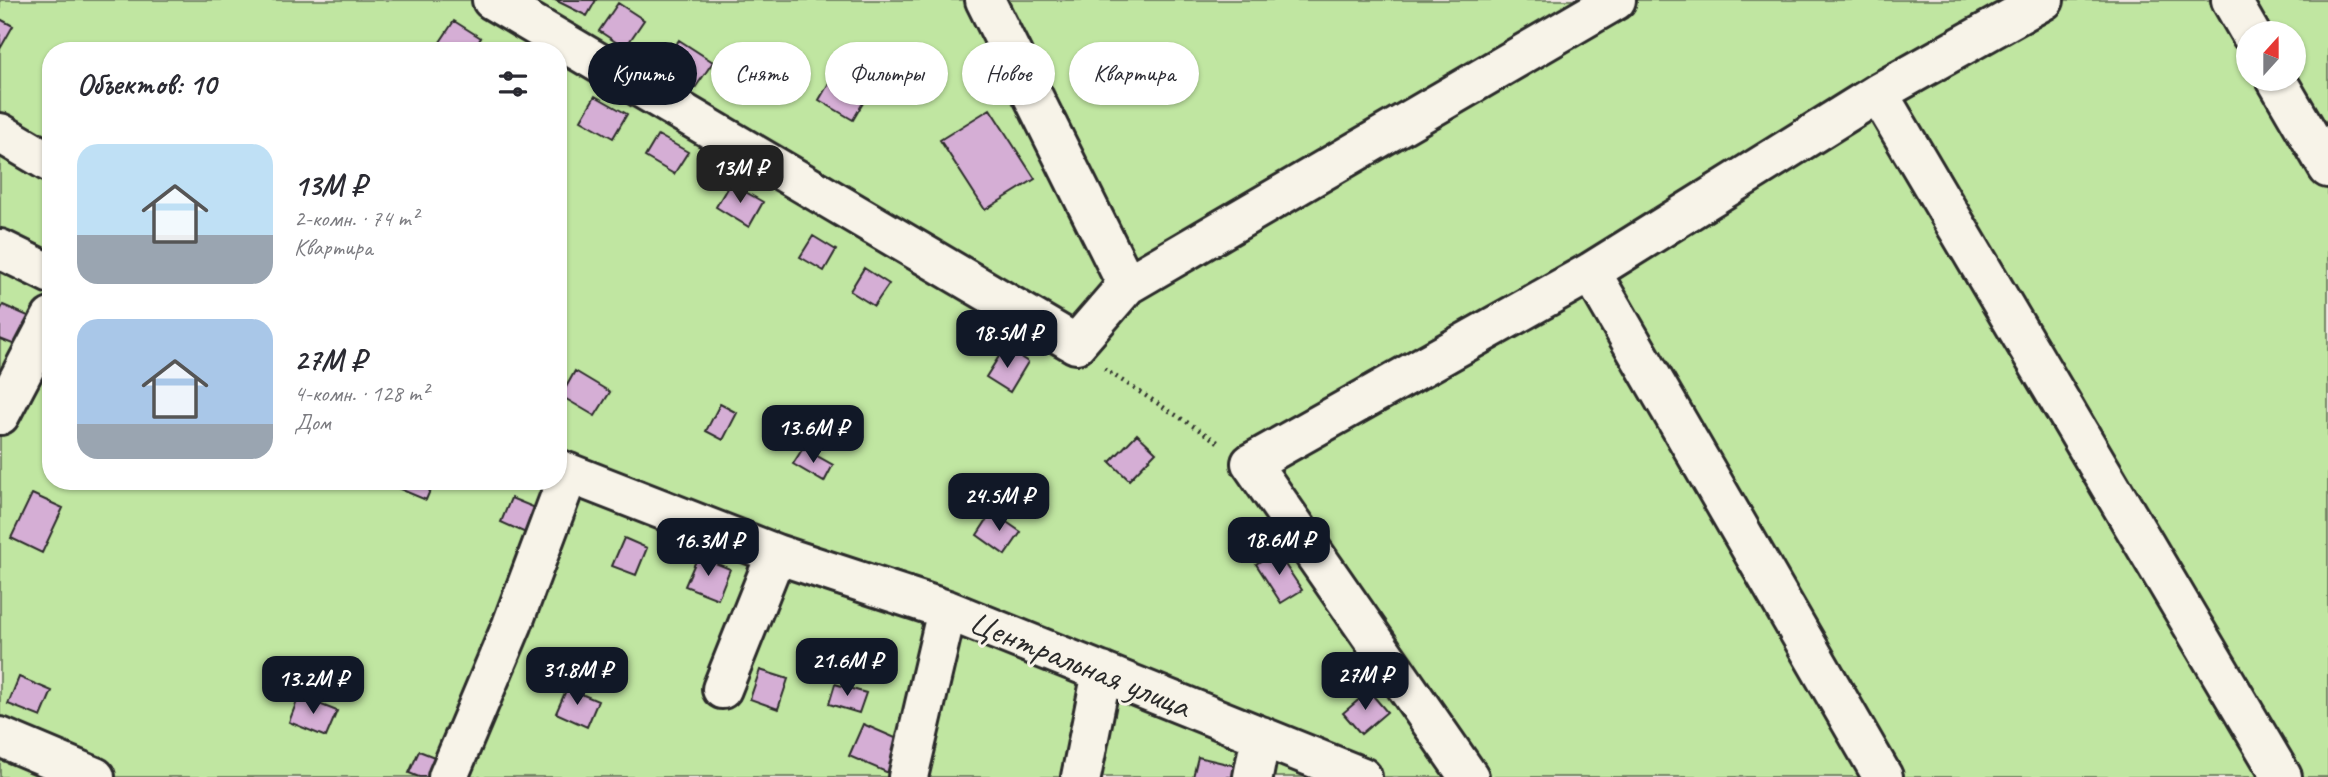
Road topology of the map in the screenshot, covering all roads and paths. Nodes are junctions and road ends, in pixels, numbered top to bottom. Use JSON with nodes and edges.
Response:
{"nodes":[{"id":1,"x":492,"y":0,"type":"edge"},
{"id":2,"x":985,"y":0,"type":"edge"},
{"id":3,"x":1616,"y":0,"type":"edge"},
{"id":4,"x":2044,"y":0,"type":"edge"},
{"id":5,"x":2231,"y":0,"type":"edge"},
{"id":6,"x":2243,"y":21,"type":"edge"},
{"id":7,"x":563,"y":42,"type":"edge"},
{"id":8,"x":567,"y":44,"type":"edge"},
{"id":9,"x":2283,"y":91,"type":"edge"},
{"id":10,"x":1878,"y":93,"type":"junction"},
{"id":11,"x":0,"y":133,"type":"edge"},
{"id":12,"x":42,"y":158,"type":"edge"},
{"id":13,"x":2328,"y":169,"type":"edge"},
{"id":14,"x":0,"y":249,"type":"edge"},
{"id":15,"x":42,"y":270,"type":"edge"},
{"id":16,"x":1591,"y":272,"type":"junction"},
{"id":17,"x":1127,"y":285,"type":"junction"},
{"id":18,"x":42,"y":335,"type":"edge"},
{"id":19,"x":1076,"y":344,"type":"junction"},
{"id":20,"x":0,"y":415,"type":"edge"},
{"id":21,"x":1251,"y":463,"type":"junction"},
{"id":22,"x":567,"y":473,"type":"edge"},
{"id":23,"x":557,"y":490,"type":"edge"},
{"id":24,"x":776,"y":554,"type":"junction"},
{"id":25,"x":947,"y":610,"type":"junction"},
{"id":26,"x":1102,"y":672,"type":"junction"},
{"id":27,"x":722,"y":689,"type":"dead end"},
{"id":28,"x":1261,"y":736,"type":"junction"},
{"id":29,"x":0,"y":737,"type":"edge"},
{"id":30,"x":35,"y":766,"type":"edge"},
{"id":31,"x":95,"y":777,"type":"edge"},
{"id":32,"x":449,"y":777,"type":"edge"},
{"id":33,"x":908,"y":777,"type":"edge"},
{"id":34,"x":1081,"y":777,"type":"edge"},
{"id":35,"x":1253,"y":777,"type":"edge"},
{"id":36,"x":1363,"y":777,"type":"edge"},
{"id":37,"x":1468,"y":777,"type":"edge"},
{"id":38,"x":1883,"y":777,"type":"edge"},
{"id":39,"x":2282,"y":777,"type":"edge"}],
"edges":[{"from":1,"to":7,"type":"street"},
{"from":2,"to":17,"type":"street"},
{"from":3,"to":17,"type":"street"},
{"from":4,"to":10,"type":"street"},
{"from":5,"to":6,"type":"street"},
{"from":8,"to":19,"type":"street"},
{"from":9,"to":13,"type":"street"},
{"from":10,"to":16,"type":"street"},
{"from":10,"to":39,"type":"street"},
{"from":11,"to":12,"type":"street"},
{"from":14,"to":15,"type":"street"},
{"from":16,"to":21,"type":"street"},
{"from":16,"to":38,"type":"street"},
{"from":17,"to":19,"type":"street"},
{"from":18,"to":20,"type":"street"},
{"from":19,"to":21,"type":"path"},
{"from":21,"to":37,"type":"street"},
{"from":22,"to":24,"type":"street","name":"Центральная улица"},
{"from":23,"to":32,"type":"street"},
{"from":24,"to":25,"type":"street","name":"Центральная улица"},
{"from":24,"to":27,"type":"street"},
{"from":25,"to":26,"type":"street","name":"Центральная улица"},
{"from":25,"to":33,"type":"street"},
{"from":26,"to":28,"type":"street","name":"Центральная улица"},
{"from":26,"to":34,"type":"street"},
{"from":28,"to":35,"type":"street"},
{"from":28,"to":36,"type":"street","name":"Центральная улица"},
{"from":29,"to":30,"type":"street"},
{"from":30,"to":31,"type":"street"}]}
